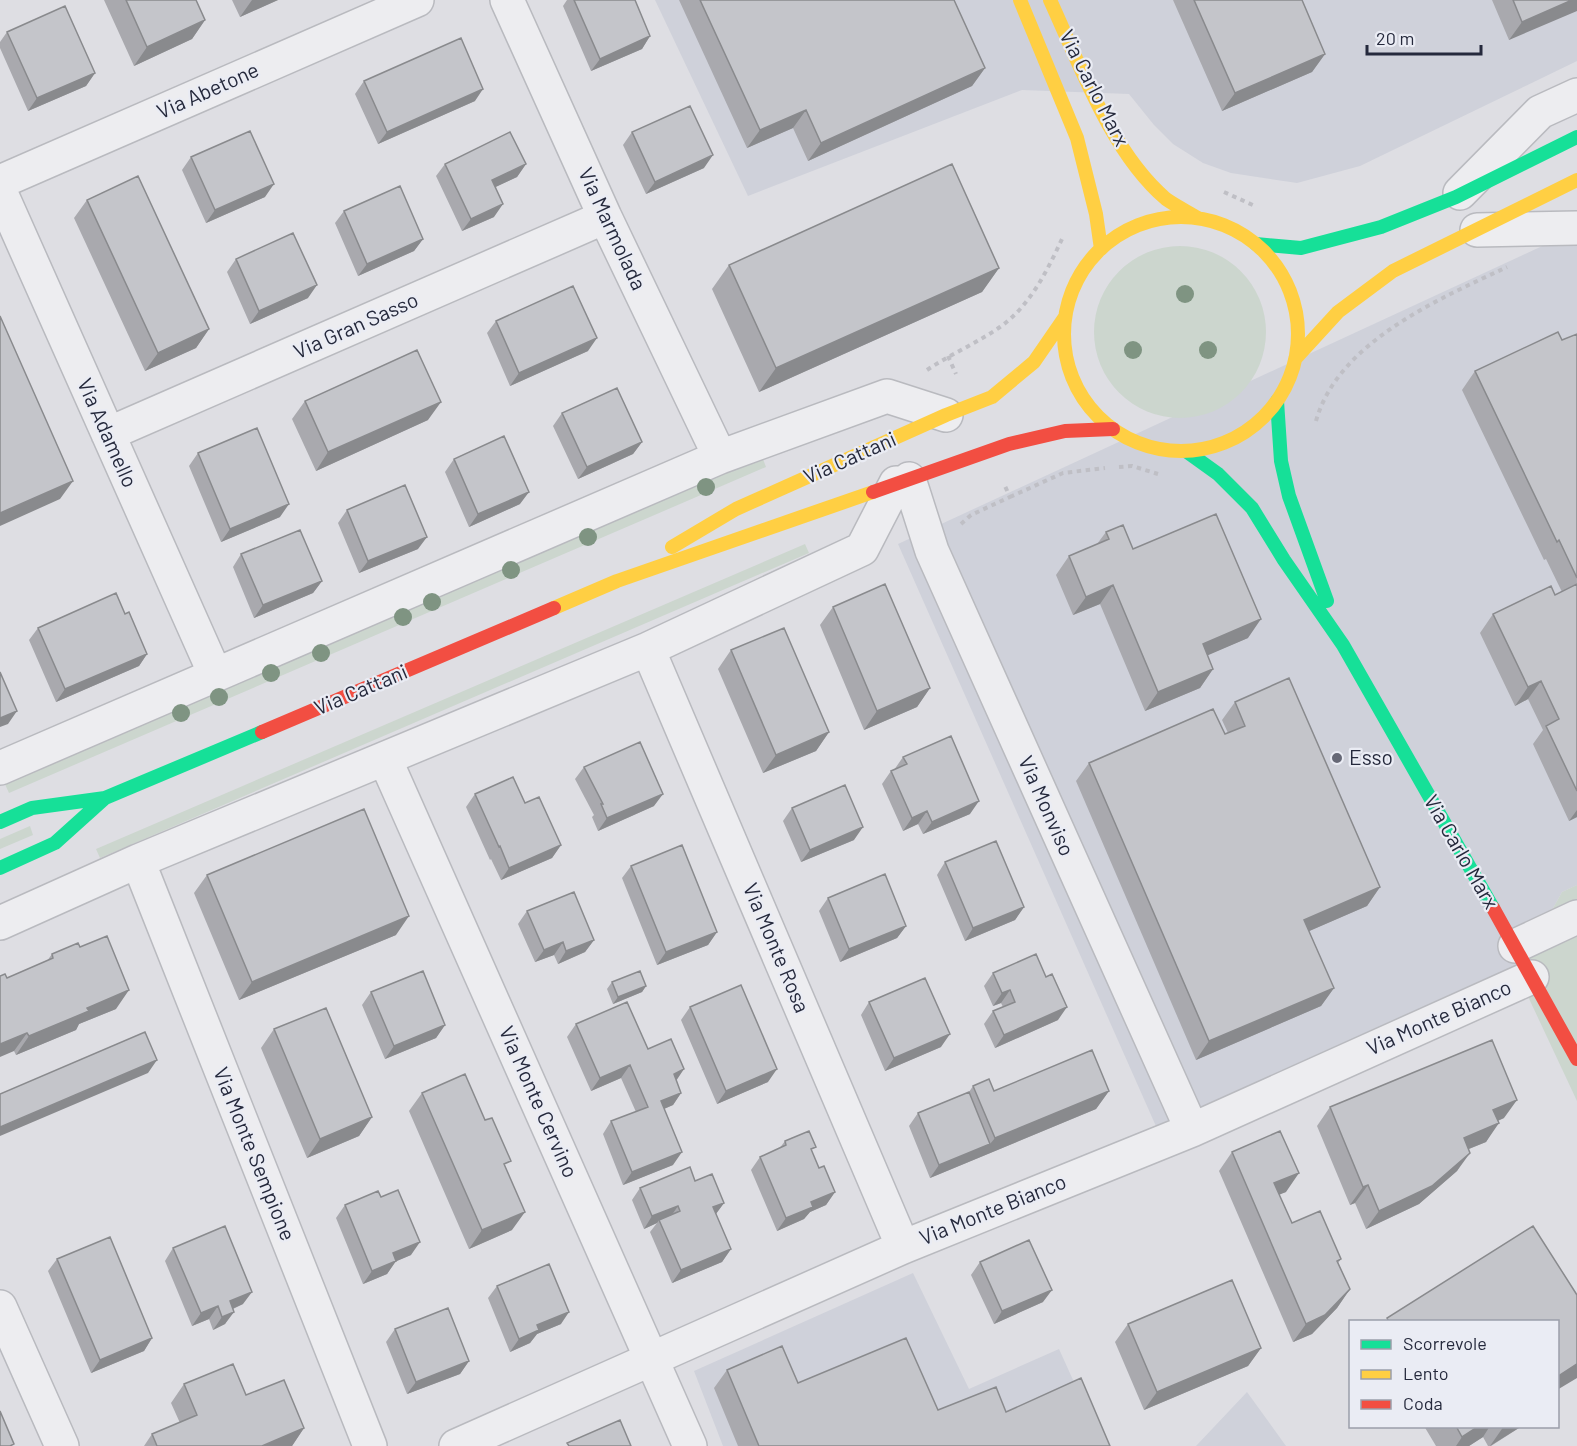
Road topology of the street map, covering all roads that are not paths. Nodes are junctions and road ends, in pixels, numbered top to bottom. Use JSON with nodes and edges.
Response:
{"nodes":[{"id":1,"x":417,"y":0,"type":"edge"},
{"id":2,"x":507,"y":0,"type":"edge"},
{"id":3,"x":1020,"y":0,"type":"edge"},
{"id":4,"x":1050,"y":0,"type":"edge"},
{"id":5,"x":1577,"y":95,"type":"edge"},
{"id":6,"x":1577,"y":137,"type":"edge"},
{"id":7,"x":1577,"y":180,"type":"edge"},
{"id":8,"x":0,"y":182,"type":"edge"},
{"id":9,"x":0,"y":191,"type":"edge"},
{"id":10,"x":1456,"y":197,"type":"junction"},
{"id":11,"x":605,"y":217,"type":"junction"},
{"id":12,"x":1198,"y":218,"type":"junction"},
{"id":13,"x":1577,"y":228,"type":"edge"},
{"id":14,"x":1477,"y":230,"type":"junction"},
{"id":15,"x":1256,"y":244,"type":"junction"},
{"id":16,"x":1101,"y":249,"type":"junction"},
{"id":17,"x":1065,"y":317,"type":"junction"},
{"id":18,"x":1295,"y":359,"type":"junction"},
{"id":19,"x":1277,"y":401,"type":"junction"},
{"id":20,"x":946,"y":415,"type":"junction"},
{"id":21,"x":1113,"y":429,"type":"junction"},
{"id":22,"x":108,"y":435,"type":"junction"},
{"id":23,"x":1186,"y":451,"type":"junction"},
{"id":24,"x":720,"y":457,"type":"junction"},
{"id":25,"x":903,"y":481,"type":"junction"},
{"id":26,"x":617,"y":581,"type":"junction"},
{"id":27,"x":1343,"y":645,"type":"junction"},
{"id":28,"x":648,"y":649,"type":"junction"},
{"id":29,"x":215,"y":674,"type":"junction"},
{"id":30,"x":385,"y":759,"type":"junction"},
{"id":31,"x":0,"y":768,"type":"edge"},
{"id":32,"x":105,"y":798,"type":"junction"},
{"id":33,"x":0,"y":822,"type":"edge"},
{"id":34,"x":138,"y":861,"type":"junction"},
{"id":35,"x":0,"y":868,"type":"edge"},
{"id":36,"x":1577,"y":917,"type":"edge"},
{"id":37,"x":0,"y":923,"type":"edge"},
{"id":38,"x":1515,"y":946,"type":"junction"},
{"id":39,"x":1532,"y":976,"type":"junction"},
{"id":40,"x":1577,"y":1059,"type":"edge"},
{"id":41,"x":1192,"y":1130,"type":"junction"},
{"id":42,"x":903,"y":1246,"type":"junction"},
{"id":43,"x":0,"y":1307,"type":"edge"},
{"id":44,"x":652,"y":1358,"type":"junction"},
{"id":45,"x":62,"y":1446,"type":"edge"},
{"id":46,"x":370,"y":1446,"type":"edge"},
{"id":47,"x":456,"y":1446,"type":"edge"},
{"id":48,"x":690,"y":1446,"type":"edge"}],
"edges":[{"from":1,"to":8,"type":"street","name":"Via Abetone"},
{"from":2,"to":11,"type":"street","name":"Via Marmolada"},
{"from":3,"to":16,"type":"main road","name":"Via Carlo Marx"},
{"from":4,"to":12,"type":"main road","name":"Via Carlo Marx"},
{"from":5,"to":10,"type":"street"},
{"from":6,"to":10,"type":"main road"},
{"from":7,"to":14,"type":"main road"},
{"from":9,"to":22,"type":"street","name":"Via Adamello"},
{"from":10,"to":15,"type":"main road"},
{"from":11,"to":22,"type":"street","name":"Via Gran Sasso"},
{"from":11,"to":24,"type":"street","name":"Via Marmolada"},
{"from":12,"to":15,"type":"main road","name":"Via Carlo Marx"},
{"from":12,"to":16,"type":"main road","name":"Via Carlo Marx"},
{"from":13,"to":14,"type":"street"},
{"from":14,"to":18,"type":"main road"},
{"from":15,"to":18,"type":"main road","name":"Via Carlo Marx"},
{"from":16,"to":17,"type":"main road","name":"Via Carlo Marx"},
{"from":17,"to":20,"type":"main road","name":"Via Cattani"},
{"from":17,"to":21,"type":"main road","name":"Via Carlo Marx"},
{"from":18,"to":19,"type":"main road","name":"Via Carlo Marx"},
{"from":19,"to":23,"type":"main road","name":"Via Carlo Marx"},
{"from":19,"to":27,"type":"main road","name":"Via Carlo Marx"},
{"from":20,"to":24,"type":"street"},
{"from":20,"to":26,"type":"main road","name":"Via Cattani"},
{"from":21,"to":23,"type":"main road","name":"Via Carlo Marx"},
{"from":21,"to":25,"type":"main road","name":"Via Cattani"},
{"from":22,"to":29,"type":"street","name":"Via Adamello"},
{"from":23,"to":27,"type":"main road","name":"Via Carlo Marx"},
{"from":24,"to":29,"type":"street"},
{"from":25,"to":26,"type":"main road","name":"Via Cattani"},
{"from":25,"to":28,"type":"street"},
{"from":25,"to":41,"type":"street","name":"Via Monviso"},
{"from":26,"to":32,"type":"main road","name":"Via Cattani"},
{"from":27,"to":38,"type":"main road","name":"Via Carlo Marx"},
{"from":28,"to":30,"type":"street"},
{"from":28,"to":42,"type":"street","name":"Via Monte Rosa"},
{"from":29,"to":31,"type":"street"},
{"from":30,"to":34,"type":"street"},
{"from":30,"to":44,"type":"street","name":"Via Monte Cervino"},
{"from":32,"to":33,"type":"main road","name":"Via Cattani"},
{"from":32,"to":35,"type":"main road","name":"Via Cattani"},
{"from":34,"to":37,"type":"street"},
{"from":34,"to":46,"type":"street","name":"Via Monte Sempione"},
{"from":36,"to":38,"type":"street"},
{"from":38,"to":39,"type":"main road","name":"Via Carlo Marx"},
{"from":39,"to":40,"type":"main road","name":"Via Carlo Marx"},
{"from":39,"to":41,"type":"street","name":"Via Monte Bianco"},
{"from":41,"to":42,"type":"street","name":"Via Monte Bianco"},
{"from":42,"to":44,"type":"street","name":"Via Monte Bianco"},
{"from":43,"to":45,"type":"street"},
{"from":44,"to":47,"type":"street","name":"Via Monte Bianco"},
{"from":44,"to":48,"type":"street","name":"Via Monte Cervino"}]}
